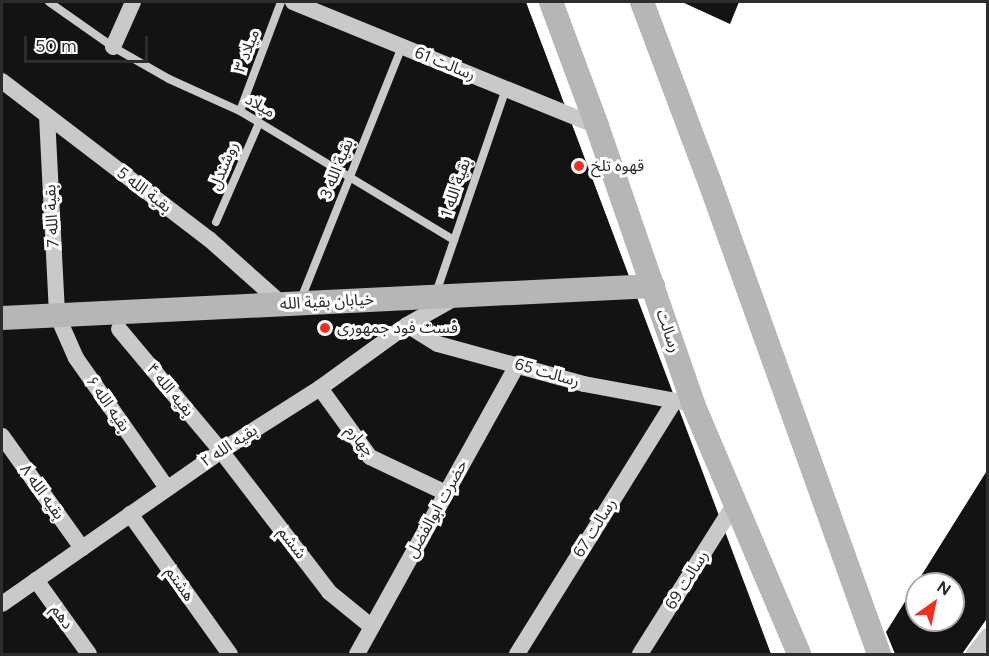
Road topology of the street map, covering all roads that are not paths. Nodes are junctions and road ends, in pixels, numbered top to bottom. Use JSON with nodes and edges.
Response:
{"nodes":[{"id":1,"x":49,"y":2,"type":"edge"},
{"id":2,"x":133,"y":2,"type":"edge"},
{"id":3,"x":281,"y":2,"type":"edge"},
{"id":4,"x":293,"y":2,"type":"edge"},
{"id":5,"x":551,"y":2,"type":"edge"},
{"id":6,"x":642,"y":2,"type":"edge"},
{"id":7,"x":402,"y":46,"type":"junction"},
{"id":8,"x":113,"y":47,"type":"junction"},
{"id":9,"x":2,"y":81,"type":"edge"},
{"id":10,"x":506,"y":88,"type":"junction"},
{"id":11,"x":240,"y":111,"type":"junction"},
{"id":12,"x":47,"y":116,"type":"junction"},
{"id":13,"x":259,"y":123,"type":"junction"},
{"id":14,"x":597,"y":126,"type":"junction"},
{"id":15,"x":350,"y":177,"type":"junction"},
{"id":16,"x":216,"y":222,"type":"dead end"},
{"id":17,"x":454,"y":240,"type":"junction"},
{"id":18,"x":653,"y":286,"type":"junction"},
{"id":19,"x":461,"y":295,"type":"junction"},
{"id":20,"x":435,"y":296,"type":"junction"},
{"id":21,"x":291,"y":303,"type":"junction"},
{"id":22,"x":57,"y":315,"type":"junction"},
{"id":23,"x":2,"y":318,"type":"edge"},
{"id":24,"x":407,"y":325,"type":"junction"},
{"id":25,"x":119,"y":329,"type":"dead end"},
{"id":26,"x":519,"y":364,"type":"junction"},
{"id":27,"x":320,"y":388,"type":"junction"},
{"id":28,"x":683,"y":403,"type":"junction"},
{"id":29,"x":2,"y":436,"type":"edge"},
{"id":30,"x":220,"y":451,"type":"junction"},
{"id":31,"x":167,"y":488,"type":"junction"},
{"id":32,"x":447,"y":493,"type":"junction"},
{"id":33,"x":734,"y":505,"type":"junction"},
{"id":34,"x":130,"y":514,"type":"junction"},
{"id":35,"x":82,"y":548,"type":"junction"},
{"id":36,"x":36,"y":580,"type":"junction"},
{"id":37,"x":2,"y":604,"type":"edge"},
{"id":38,"x":372,"y":627,"type":"junction"},
{"id":39,"x":987,"y":636,"type":"edge"},
{"id":40,"x":89,"y":654,"type":"edge"},
{"id":41,"x":230,"y":654,"type":"edge"},
{"id":42,"x":357,"y":654,"type":"edge"},
{"id":43,"x":517,"y":654,"type":"edge"},
{"id":44,"x":640,"y":654,"type":"edge"},
{"id":45,"x":799,"y":654,"type":"edge"},
{"id":46,"x":879,"y":654,"type":"edge"},
{"id":47,"x":974,"y":654,"type":"edge"}],
"edges":[{"from":1,"to":8,"type":"lane","name":"میلاد"},
{"from":2,"to":8,"type":"street"},
{"from":3,"to":11,"type":"lane","name":"میلاد ۳"},
{"from":4,"to":7,"type":"street","name":"رسالت 61"},
{"from":5,"to":14,"type":"main road","name":"رسالت"},
{"from":6,"to":46,"type":"main road"},
{"from":7,"to":10,"type":"street","name":"رسالت 61"},
{"from":7,"to":15,"type":"lane","name":"بقیة الله 3"},
{"from":8,"to":11,"type":"lane","name":"میلاد"},
{"from":9,"to":12,"type":"street","name":"بقیة الله 5"},
{"from":10,"to":14,"type":"street","name":"رسالت 61"},
{"from":10,"to":17,"type":"lane","name":"بقیة الله 1"},
{"from":11,"to":13,"type":"lane","name":"میلاد"},
{"from":12,"to":21,"type":"street","name":"بقیة الله 5"},
{"from":12,"to":22,"type":"street","name":"بقیة الله 7"},
{"from":13,"to":15,"type":"lane","name":"میلاد"},
{"from":13,"to":16,"type":"lane","name":"روشندل"},
{"from":14,"to":18,"type":"main road","name":"رسالت"},
{"from":15,"to":17,"type":"lane","name":"میلاد"},
{"from":15,"to":21,"type":"lane","name":"بقیة الله 3"},
{"from":17,"to":20,"type":"lane","name":"بقیة الله 1"},
{"from":18,"to":19,"type":"main road","name":"خیابان بقیة الله"},
{"from":18,"to":28,"type":"main road","name":"رسالت"},
{"from":19,"to":20,"type":"main road","name":"خیابان بقیة الله"},
{"from":19,"to":24,"type":"street","name":"بقیه الله ۲"},
{"from":20,"to":21,"type":"main road","name":"خیابان بقیة الله"},
{"from":21,"to":22,"type":"main road","name":"خیابان بقیة الله"},
{"from":22,"to":23,"type":"main road","name":"خیابان بقیة الله"},
{"from":22,"to":31,"type":"street","name":"بقیه الله ۶"},
{"from":24,"to":26,"type":"street","name":"رسالت 65"},
{"from":24,"to":27,"type":"street","name":"بقیه الله ۲"},
{"from":25,"to":30,"type":"street","name":"بقیه الله ۴"},
{"from":26,"to":28,"type":"street","name":"رسالت 65"},
{"from":26,"to":32,"type":"street","name":"حضرت ابوالفضل"},
{"from":27,"to":30,"type":"street","name":"بقیه الله ۲"},
{"from":27,"to":32,"type":"street","name":"چهارم"},
{"from":28,"to":33,"type":"main road","name":"رسالت"},
{"from":28,"to":43,"type":"street","name":"رسالت 67"},
{"from":29,"to":35,"type":"street","name":"بقیه الله ۸"},
{"from":30,"to":31,"type":"street","name":"بقیه الله ۲"},
{"from":30,"to":38,"type":"street","name":"ششم"},
{"from":31,"to":34,"type":"street","name":"بقیه الله ۲"},
{"from":32,"to":38,"type":"street","name":"حضرت ابوالفضل"},
{"from":33,"to":44,"type":"street","name":"رسالت 69"},
{"from":33,"to":45,"type":"main road","name":"رسالت"},
{"from":34,"to":35,"type":"street","name":"بقیه الله ۲"},
{"from":34,"to":41,"type":"street","name":"هشتم"},
{"from":35,"to":36,"type":"street","name":"بقیه الله ۲"},
{"from":36,"to":37,"type":"street","name":"بقیه الله ۲"},
{"from":36,"to":40,"type":"street","name":"دهم"},
{"from":38,"to":42,"type":"street","name":"حضرت ابوالفضل"},
{"from":39,"to":47,"type":"street"}]}
